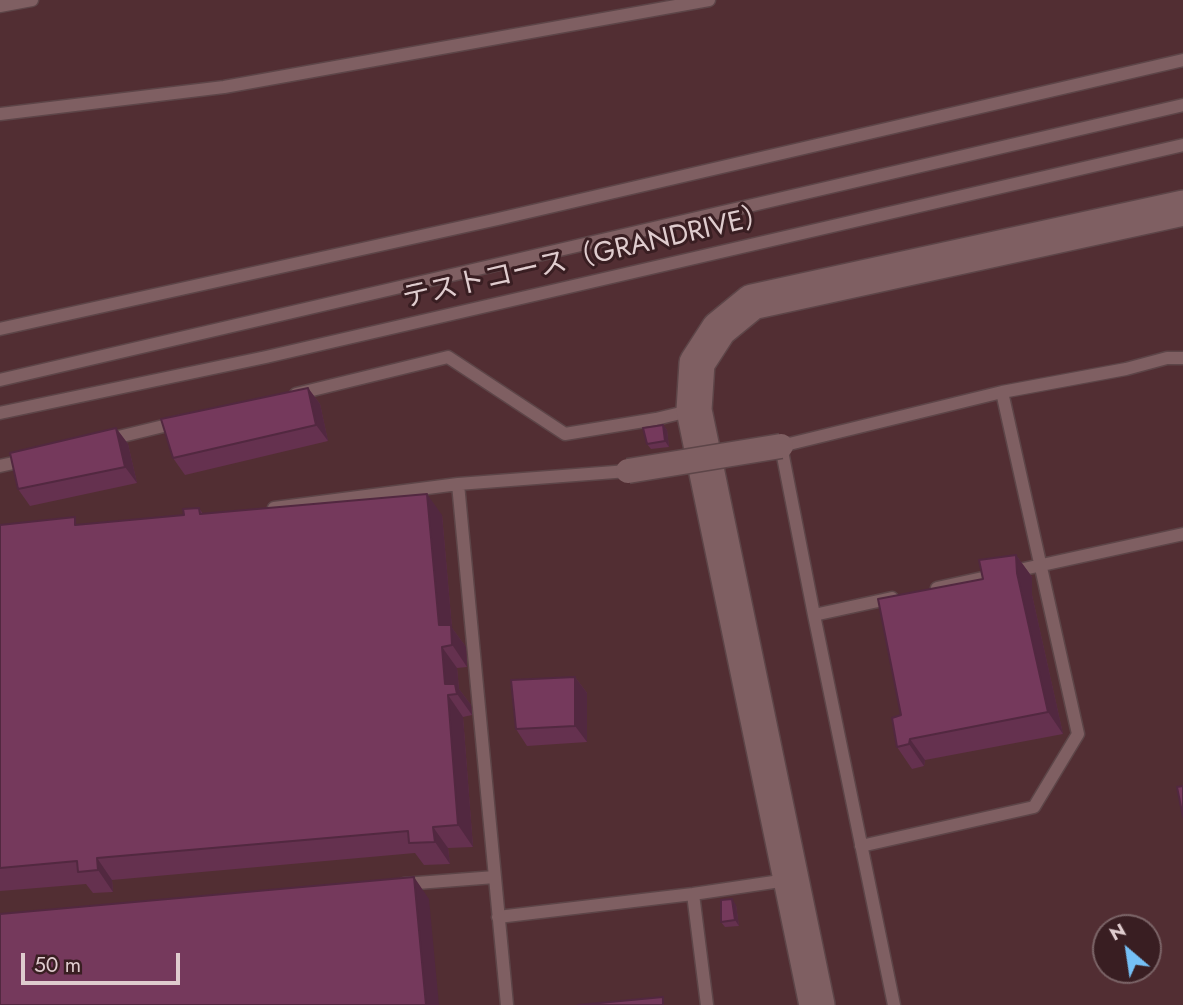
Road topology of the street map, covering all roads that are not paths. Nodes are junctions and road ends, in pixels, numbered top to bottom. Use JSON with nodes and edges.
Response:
{"nodes":[{"id":1,"x":32,"y":0,"type":"edge"},
{"id":2,"x":709,"y":0,"type":"edge"},
{"id":3,"x":0,"y":6,"type":"edge"},
{"id":4,"x":1183,"y":60,"type":"edge"},
{"id":5,"x":1183,"y":105,"type":"edge"},
{"id":6,"x":0,"y":114,"type":"edge"},
{"id":7,"x":1183,"y":145,"type":"edge"},
{"id":8,"x":1183,"y":208,"type":"edge"},
{"id":9,"x":0,"y":329,"type":"edge"},
{"id":10,"x":1183,"y":358,"type":"edge"},
{"id":11,"x":0,"y":380,"type":"edge"},
{"id":12,"x":1002,"y":392,"type":"junction"},
{"id":13,"x":285,"y":397,"type":"edge"},
{"id":14,"x":694,"y":410,"type":"junction"},
{"id":15,"x":0,"y":413,"type":"edge"},
{"id":16,"x":190,"y":420,"type":"edge"},
{"id":17,"x":95,"y":443,"type":"edge"},
{"id":18,"x":781,"y":446,"type":"junction"},
{"id":19,"x":41,"y":456,"type":"edge"},
{"id":20,"x":0,"y":466,"type":"edge"},
{"id":21,"x":628,"y":471,"type":"joint"},
{"id":22,"x":458,"y":484,"type":"junction"},
{"id":23,"x":260,"y":510,"type":"edge"},
{"id":24,"x":1183,"y":534,"type":"edge"},
{"id":25,"x":1040,"y":565,"type":"junction"},
{"id":26,"x":814,"y":615,"type":"junction"},
{"id":27,"x":861,"y":846,"type":"junction"},
{"id":28,"x":495,"y":877,"type":"junction"},
{"id":29,"x":791,"y":879,"type":"junction"},
{"id":30,"x":386,"y":886,"type":"edge"},
{"id":31,"x":694,"y":894,"type":"junction"},
{"id":32,"x":498,"y":917,"type":"junction"},
{"id":33,"x":507,"y":1005,"type":"edge"},
{"id":34,"x":707,"y":1005,"type":"edge"},
{"id":35,"x":817,"y":1005,"type":"edge"},
{"id":36,"x":894,"y":1005,"type":"edge"}],
"edges":[{"from":1,"to":3,"type":"lane"},
{"from":2,"to":6,"type":"lane"},
{"from":4,"to":9,"type":"lane"},
{"from":5,"to":11,"type":"lane"},
{"from":7,"to":15,"type":"lane","name":"テストコース（GRANDRIVE）"},
{"from":8,"to":14,"type":"street"},
{"from":10,"to":12,"type":"lane"},
{"from":12,"to":18,"type":"lane"},
{"from":12,"to":25,"type":"lane"},
{"from":13,"to":14,"type":"lane"},
{"from":14,"to":29,"type":"street"},
{"from":16,"to":17,"type":"lane"},
{"from":18,"to":21,"type":"street","bridge":true},
{"from":18,"to":26,"type":"lane"},
{"from":19,"to":20,"type":"lane"},
{"from":21,"to":22,"type":"lane"},
{"from":22,"to":23,"type":"lane"},
{"from":22,"to":28,"type":"lane"},
{"from":24,"to":25,"type":"lane"},
{"from":25,"to":26,"type":"lane"},
{"from":25,"to":27,"type":"lane"},
{"from":26,"to":27,"type":"lane"},
{"from":27,"to":36,"type":"lane"},
{"from":28,"to":30,"type":"lane"},
{"from":28,"to":32,"type":"lane"},
{"from":29,"to":31,"type":"lane"},
{"from":29,"to":35,"type":"street"},
{"from":31,"to":32,"type":"lane"},
{"from":31,"to":34,"type":"lane"},
{"from":32,"to":33,"type":"lane"}]}
